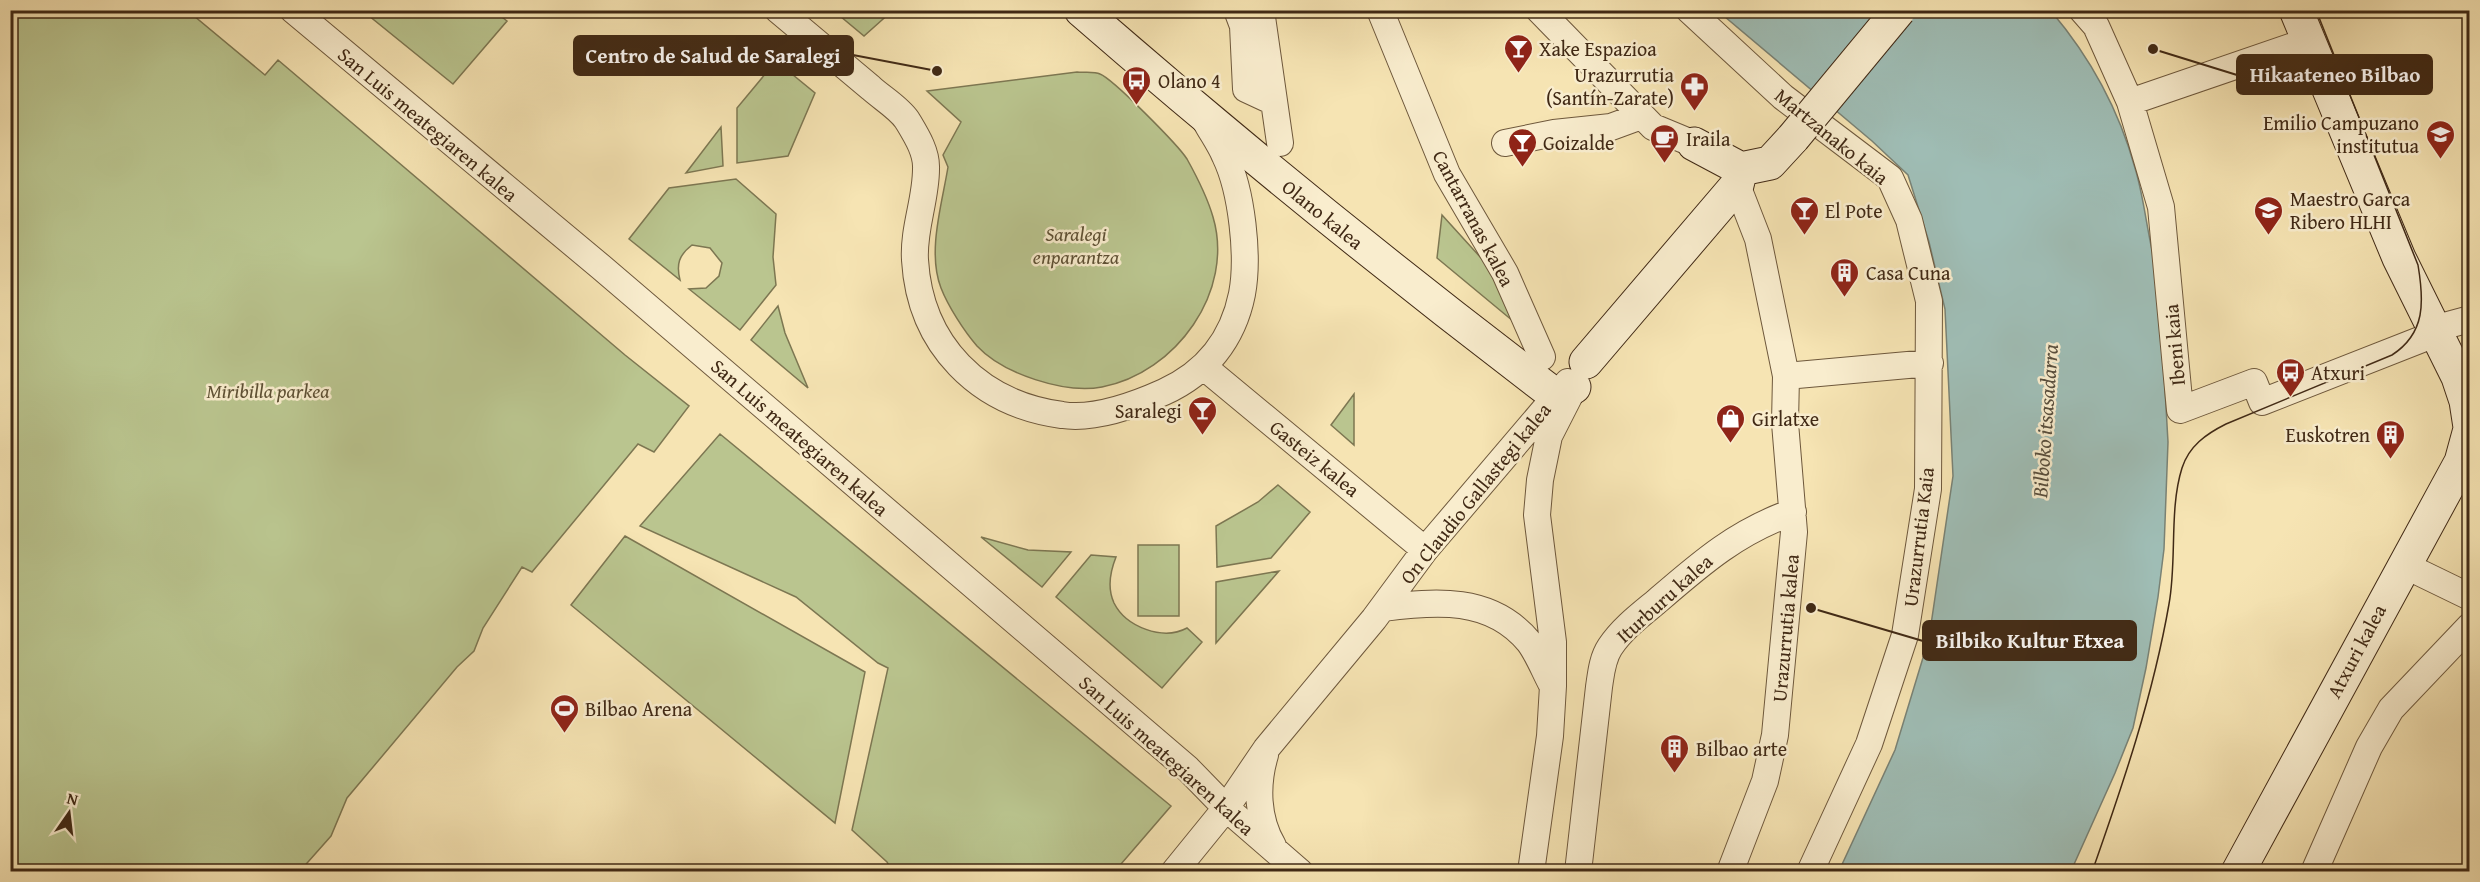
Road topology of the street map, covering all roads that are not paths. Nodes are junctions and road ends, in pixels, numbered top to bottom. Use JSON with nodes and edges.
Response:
{"nodes":[{"id":1,"x":293,"y":10,"type":"edge"},
{"id":2,"x":778,"y":10,"type":"edge"},
{"id":3,"x":1081,"y":10,"type":"edge"},
{"id":4,"x":1237,"y":10,"type":"edge"},
{"id":5,"x":1261,"y":10,"type":"edge"},
{"id":6,"x":1380,"y":10,"type":"edge"},
{"id":7,"x":1539,"y":10,"type":"edge"},
{"id":8,"x":1689,"y":10,"type":"edge"},
{"id":9,"x":1899,"y":10,"type":"edge"},
{"id":10,"x":2082,"y":10,"type":"edge"},
{"id":11,"x":2296,"y":10,"type":"edge"},
{"id":12,"x":2308,"y":41,"type":"junction"},
{"id":13,"x":1274,"y":102,"type":"junction"},
{"id":14,"x":2130,"y":102,"type":"junction"},
{"id":15,"x":1201,"y":114,"type":"junction"},
{"id":16,"x":1641,"y":116,"type":"junction"},
{"id":17,"x":1280,"y":143,"type":"dead end"},
{"id":18,"x":1505,"y":143,"type":"dead end"},
{"id":19,"x":1694,"y":144,"type":"joint"},
{"id":20,"x":1739,"y":177,"type":"junction"},
{"id":21,"x":2469,"y":319,"type":"edge"},
{"id":22,"x":2434,"y":332,"type":"junction"},
{"id":23,"x":1542,"y":357,"type":"dead end"},
{"id":24,"x":1930,"y":363,"type":"junction"},
{"id":25,"x":1204,"y":367,"type":"junction"},
{"id":26,"x":1786,"y":376,"type":"junction"},
{"id":27,"x":1572,"y":381,"type":"junction"},
{"id":28,"x":2469,"y":428,"type":"edge"},
{"id":29,"x":1793,"y":512,"type":"junction"},
{"id":30,"x":1425,"y":550,"type":"junction"},
{"id":31,"x":2404,"y":565,"type":"junction"},
{"id":32,"x":2469,"y":597,"type":"edge"},
{"id":33,"x":1383,"y":608,"type":"junction"},
{"id":34,"x":2469,"y":626,"type":"edge"},
{"id":35,"x":1553,"y":686,"type":"junction"},
{"id":36,"x":1266,"y":748,"type":"junction"},
{"id":37,"x":1226,"y":808,"type":"junction"},
{"id":38,"x":1277,"y":852,"type":"junction"},
{"id":39,"x":1174,"y":872,"type":"edge"},
{"id":40,"x":1300,"y":872,"type":"edge"},
{"id":41,"x":1531,"y":872,"type":"edge"},
{"id":42,"x":1578,"y":872,"type":"edge"},
{"id":43,"x":1730,"y":872,"type":"edge"},
{"id":44,"x":1810,"y":872,"type":"edge"},
{"id":45,"x":2238,"y":872,"type":"edge"},
{"id":46,"x":2314,"y":872,"type":"edge"}],
"edges":[{"from":1,"to":37,"type":"street","name":"San Luis meategiaren kalea"},
{"from":2,"to":25,"type":"street"},
{"from":3,"to":15,"type":"street","name":"Olano kalea"},
{"from":4,"to":13,"type":"street"},
{"from":5,"to":13,"type":"street"},
{"from":6,"to":23,"type":"street","name":"Cantarranas kalea"},
{"from":7,"to":16,"type":"street"},
{"from":8,"to":24,"type":"street","name":"Martzanako kaia"},
{"from":9,"to":20,"type":"street","bridge":true},
{"from":10,"to":14,"type":"street","name":"Ibeni kaia"},
{"from":11,"to":12,"type":"street","name":"Atxuri kalea"},
{"from":12,"to":14,"type":"street"},
{"from":12,"to":22,"type":"street","name":"Atxuri kalea"},
{"from":13,"to":17,"type":"street"},
{"from":14,"to":22,"type":"street","name":"Ibeni kaia"},
{"from":15,"to":25,"type":"street"},
{"from":15,"to":27,"type":"street","name":"Olano kalea"},
{"from":16,"to":18,"type":"street"},
{"from":16,"to":19,"type":"street"},
{"from":19,"to":20,"type":"street"},
{"from":20,"to":26,"type":"street","name":"Urazurrutia kalea"},
{"from":20,"to":27,"type":"street","name":"On Claudio Gallastegi kalea"},
{"from":21,"to":22,"type":"street"},
{"from":22,"to":28,"type":"street","name":"Atxuri kalea"},
{"from":24,"to":26,"type":"street"},
{"from":24,"to":44,"type":"street","name":"Urazurrutia Kaia"},
{"from":25,"to":30,"type":"street","name":"Gasteiz kalea"},
{"from":26,"to":29,"type":"street","name":"Urazurrutia kalea"},
{"from":27,"to":30,"type":"street","name":"On Claudio Gallastegi kalea"},
{"from":27,"to":35,"type":"street"},
{"from":28,"to":31,"type":"street","name":"Atxuri kalea"},
{"from":29,"to":42,"type":"street","name":"Iturburu kalea"},
{"from":29,"to":43,"type":"street","name":"Urazurrutia kalea"},
{"from":30,"to":33,"type":"street","name":"On Claudio Gallastegi kalea"},
{"from":31,"to":32,"type":"street"},
{"from":31,"to":45,"type":"street","name":"Atxuri kalea"},
{"from":33,"to":35,"type":"street"},
{"from":33,"to":36,"type":"street","name":"On Claudio Gallastegi kalea"},
{"from":34,"to":46,"type":"street"},
{"from":35,"to":41,"type":"street"},
{"from":36,"to":37,"type":"street","name":"On Claudio Gallastegi kalea"},
{"from":36,"to":38,"type":"street"},
{"from":37,"to":38,"type":"street","name":"San Luis meategiaren kalea"},
{"from":37,"to":39,"type":"street","name":"On Claudio Gallastegi kalea"},
{"from":38,"to":40,"type":"street","name":"San Luis meategiaren kalea"}]}
